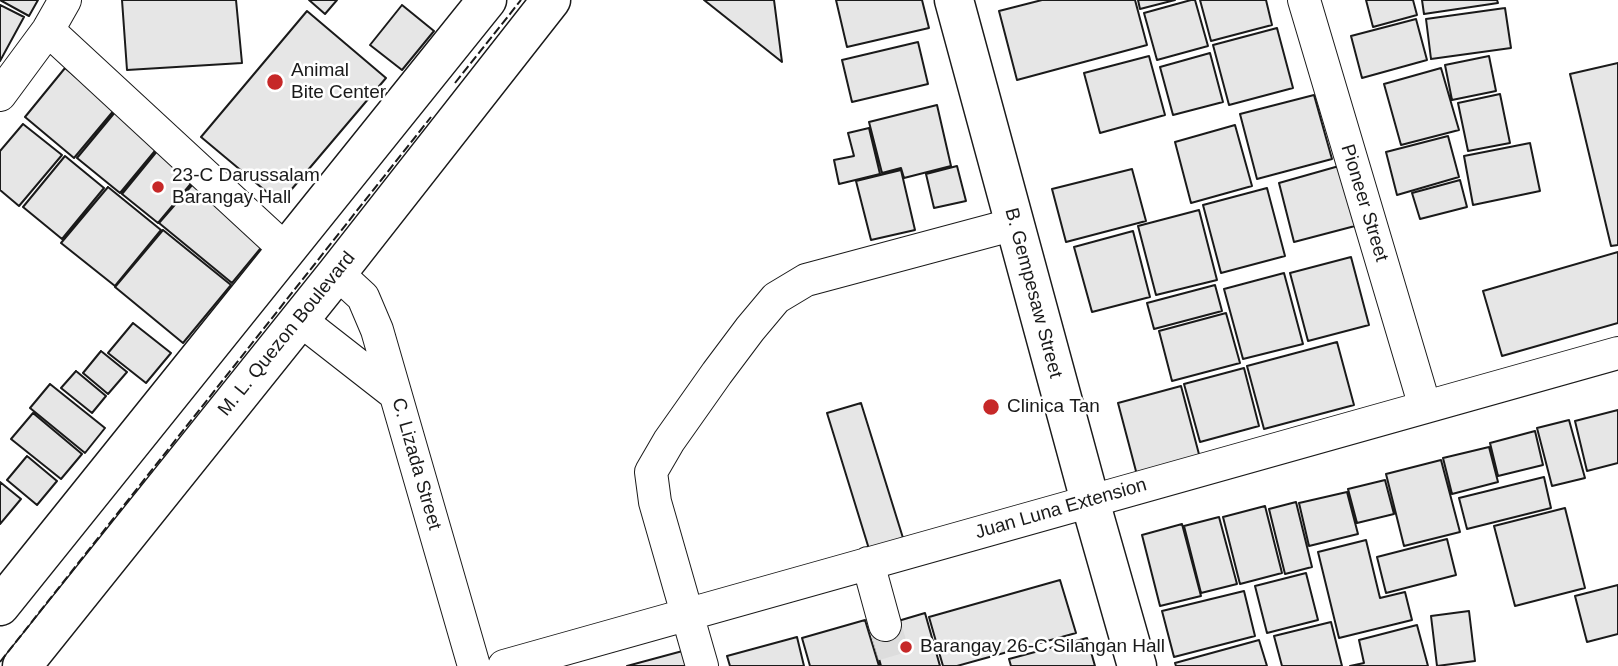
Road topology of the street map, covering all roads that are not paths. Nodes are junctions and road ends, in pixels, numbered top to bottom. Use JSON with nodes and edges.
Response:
{"nodes":[{"id":1,"x":65,"y":0,"type":"edge"},
{"id":2,"x":487,"y":0,"type":"edge"},
{"id":3,"x":551,"y":0,"type":"edge"},
{"id":4,"x":954,"y":0,"type":"edge"},
{"id":5,"x":1304,"y":0,"type":"edge"},
{"id":6,"x":48,"y":30,"type":"junction"},
{"id":7,"x":0,"y":95,"type":"edge"},
{"id":8,"x":1015,"y":224,"type":"junction"},
{"id":9,"x":286,"y":250,"type":"junction"},
{"id":10,"x":337,"y":273,"type":"junction"},
{"id":11,"x":299,"y":319,"type":"junction"},
{"id":12,"x":1618,"y":352,"type":"edge"},
{"id":13,"x":396,"y":394,"type":"junction"},
{"id":14,"x":1425,"y":407,"type":"junction"},
{"id":15,"x":1090,"y":501,"type":"junction"},
{"id":16,"x":868,"y":563,"type":"junction"},
{"id":17,"x":0,"y":606,"type":"edge"},
{"id":18,"x":687,"y":614,"type":"junction"},
{"id":19,"x":885,"y":625,"type":"tunnel mouth"},
{"id":20,"x":22,"y":666,"type":"edge"},
{"id":21,"x":474,"y":666,"type":"edge"},
{"id":22,"x":504,"y":666,"type":"edge"},
{"id":23,"x":702,"y":666,"type":"edge"},
{"id":24,"x":1137,"y":666,"type":"edge"}],
"edges":[{"from":1,"to":6,"type":"street"},
{"from":2,"to":9,"type":"main road"},
{"from":3,"to":10,"type":"main road","name":"M. L. Quezon Boulevard"},
{"from":4,"to":8,"type":"main road","name":"B. Gempesaw Street"},
{"from":5,"to":14,"type":"street","name":"Pioneer Street"},
{"from":6,"to":7,"type":"street"},
{"from":6,"to":9,"type":"street"},
{"from":8,"to":15,"type":"main road","name":"B. Gempesaw Street"},
{"from":8,"to":18,"type":"street"},
{"from":9,"to":17,"type":"main road"},
{"from":10,"to":11,"type":"main road","name":"M. L. Quezon Boulevard"},
{"from":10,"to":13,"type":"street","name":"C. Lizada Street"},
{"from":11,"to":13,"type":"street"},
{"from":11,"to":20,"type":"main road","name":"M. L. Quezon Boulevard"},
{"from":12,"to":14,"type":"street","name":"Juan Luna Extension"},
{"from":13,"to":21,"type":"street","name":"C. Lizada Street"},
{"from":14,"to":15,"type":"street","name":"Juan Luna Extension"},
{"from":15,"to":16,"type":"street","name":"Juan Luna Extension"},
{"from":15,"to":24,"type":"main road","name":"B. Gempesaw Street"},
{"from":16,"to":18,"type":"street","name":"Juan Luna Extension"},
{"from":16,"to":19,"type":"street"},
{"from":18,"to":22,"type":"street","name":"Juan Luna Extension"},
{"from":18,"to":23,"type":"street"}]}
